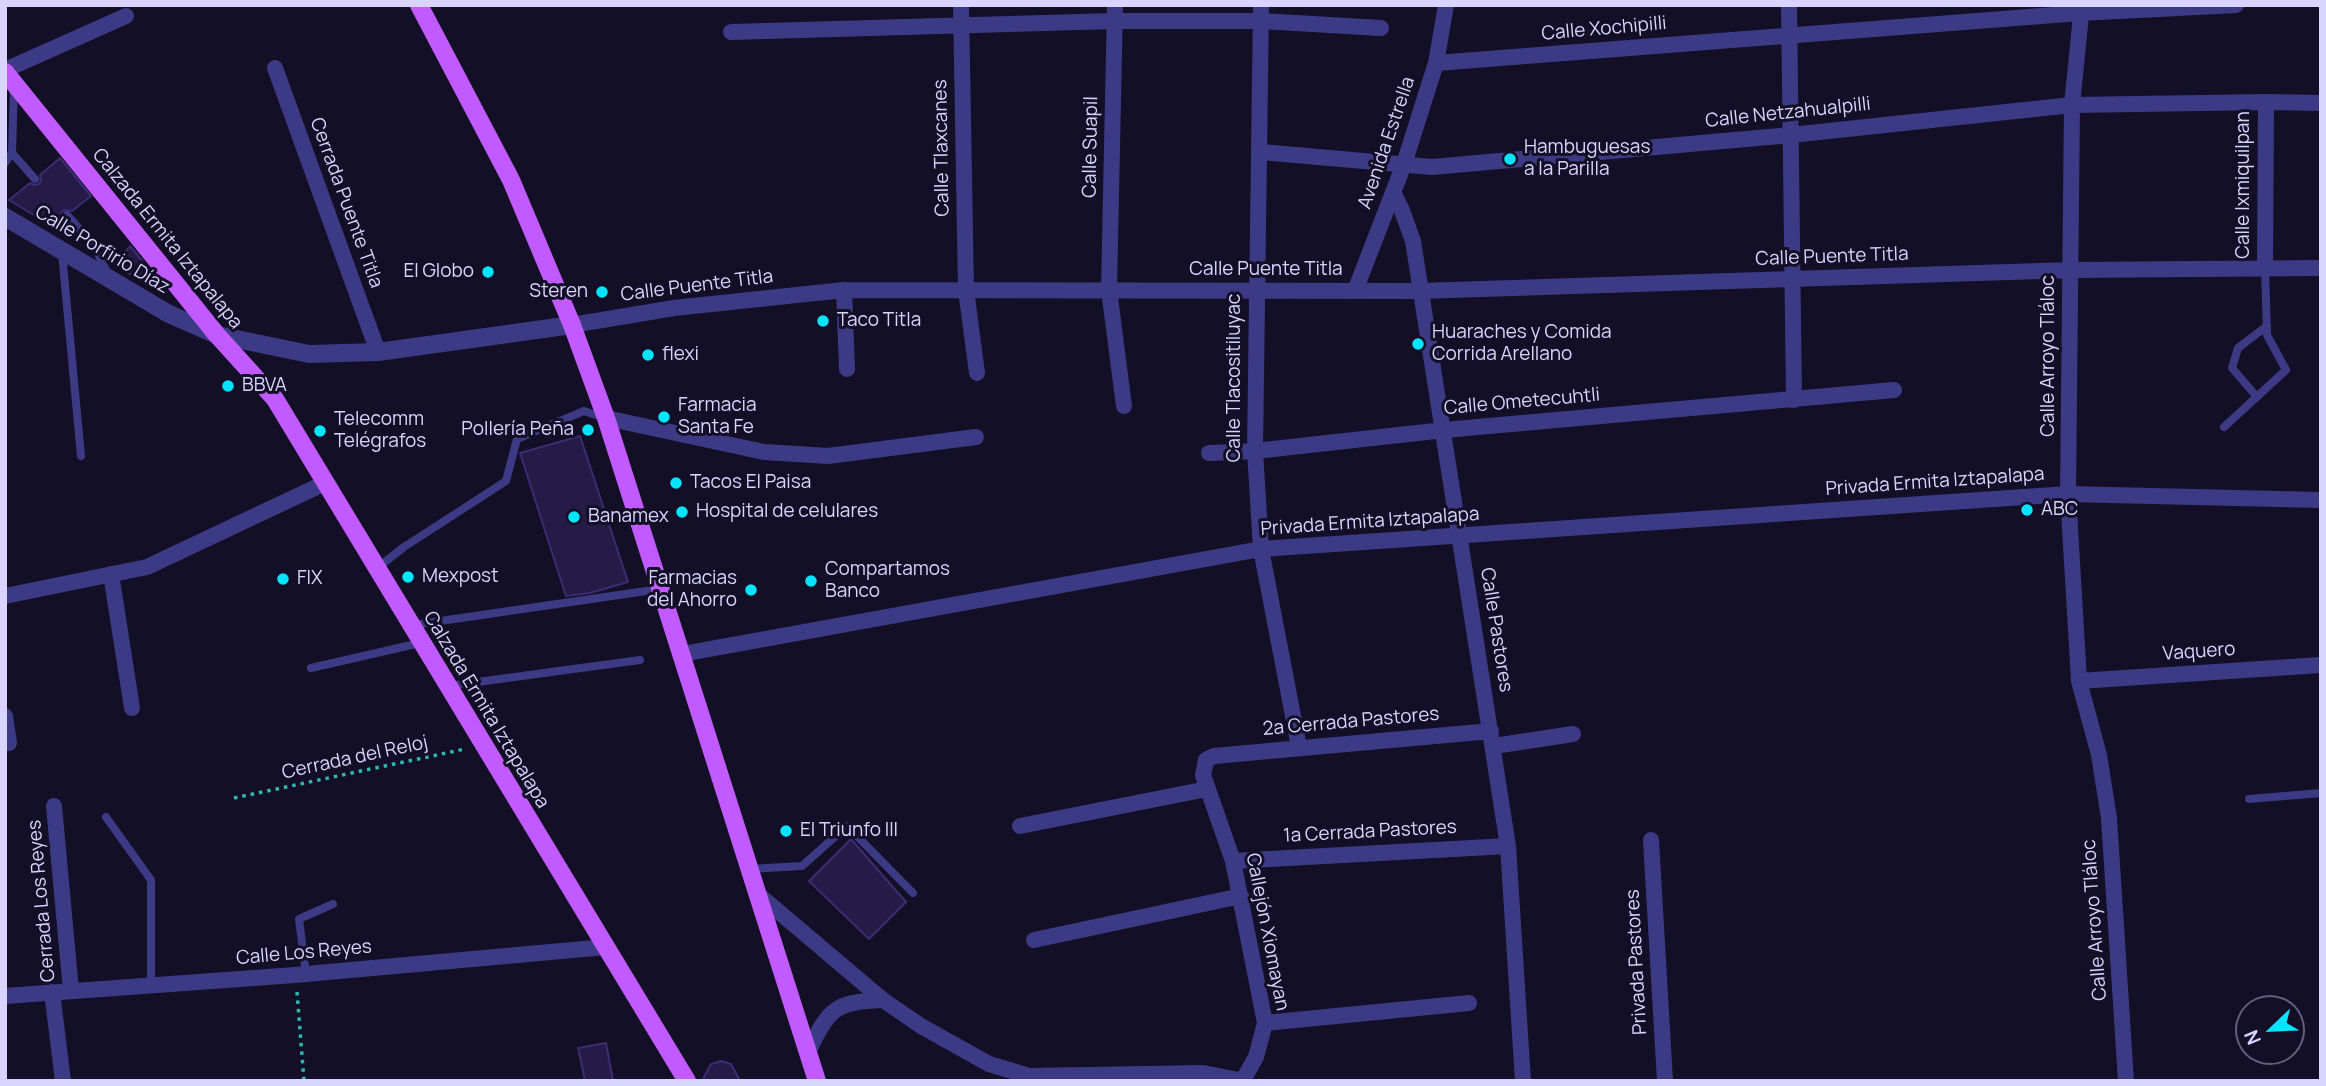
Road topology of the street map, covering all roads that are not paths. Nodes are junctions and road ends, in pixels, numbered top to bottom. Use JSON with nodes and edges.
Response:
{"nodes":[{"id":1,"x":419,"y":5,"type":"edge"},
{"id":2,"x":961,"y":5,"type":"edge"},
{"id":3,"x":1446,"y":5,"type":"edge"},
{"id":4,"x":1789,"y":5,"type":"edge"},
{"id":5,"x":2236,"y":5,"type":"edge"},
{"id":6,"x":2081,"y":9,"type":"edge"},
{"id":7,"x":1114,"y":13,"type":"edge"},
{"id":8,"x":1261,"y":13,"type":"edge"},
{"id":9,"x":126,"y":16,"type":"dead end"},
{"id":10,"x":961,"y":24,"type":"junction"},
{"id":11,"x":1381,"y":28,"type":"dead end"},
{"id":12,"x":731,"y":32,"type":"dead end"},
{"id":13,"x":1789,"y":35,"type":"junction"},
{"id":14,"x":1436,"y":64,"type":"junction"},
{"id":15,"x":275,"y":68,"type":"dead end"},
{"id":16,"x":8,"y":75,"type":"edge"},
{"id":17,"x":2266,"y":102,"type":"junction"},
{"id":18,"x":2321,"y":103,"type":"edge"},
{"id":19,"x":2072,"y":105,"type":"junction"},
{"id":20,"x":1791,"y":135,"type":"junction"},
{"id":21,"x":1261,"y":152,"type":"junction"},
{"id":22,"x":12,"y":153,"type":"junction"},
{"id":23,"x":5,"y":163,"type":"edge"},
{"id":24,"x":1404,"y":164,"type":"junction"},
{"id":25,"x":35,"y":179,"type":"dead end"},
{"id":26,"x":1393,"y":192,"type":"junction"},
{"id":27,"x":67,"y":215,"type":"dead end"},
{"id":28,"x":10,"y":223,"type":"edge"},
{"id":29,"x":62,"y":251,"type":"junction"},
{"id":30,"x":2321,"y":268,"type":"edge"},
{"id":31,"x":2265,"y":269,"type":"junction"},
{"id":32,"x":2071,"y":270,"type":"junction"},
{"id":33,"x":1792,"y":279,"type":"junction"},
{"id":34,"x":111,"y":281,"type":"junction"},
{"id":35,"x":844,"y":290,"type":"junction"},
{"id":36,"x":966,"y":290,"type":"junction"},
{"id":37,"x":1109,"y":290,"type":"junction"},
{"id":38,"x":1420,"y":290,"type":"junction"},
{"id":39,"x":1355,"y":291,"type":"junction"},
{"id":40,"x":1256,"y":292,"type":"junction"},
{"id":41,"x":572,"y":325,"type":"junction"},
{"id":42,"x":2267,"y":326,"type":"junction"},
{"id":43,"x":217,"y":335,"type":"junction"},
{"id":44,"x":378,"y":352,"type":"junction"},
{"id":45,"x":847,"y":369,"type":"dead end"},
{"id":46,"x":978,"y":373,"type":"dead end"},
{"id":47,"x":1894,"y":390,"type":"dead end"},
{"id":48,"x":2256,"y":397,"type":"junction"},
{"id":49,"x":1794,"y":400,"type":"junction"},
{"id":50,"x":1124,"y":406,"type":"dead end"},
{"id":51,"x":606,"y":418,"type":"junction"},
{"id":52,"x":2224,"y":427,"type":"dead end"},
{"id":53,"x":1444,"y":430,"type":"junction"},
{"id":54,"x":976,"y":437,"type":"dead end"},
{"id":55,"x":1255,"y":451,"type":"junction"},
{"id":56,"x":1209,"y":453,"type":"dead end"},
{"id":57,"x":81,"y":456,"type":"dead end"},
{"id":58,"x":325,"y":483,"type":"junction"},
{"id":59,"x":2068,"y":494,"type":"junction"},
{"id":60,"x":2321,"y":500,"type":"edge"},
{"id":61,"x":1459,"y":537,"type":"junction"},
{"id":62,"x":1261,"y":550,"type":"junction"},
{"id":63,"x":376,"y":569,"type":"junction"},
{"id":64,"x":110,"y":574,"type":"junction"},
{"id":65,"x":660,"y":589,"type":"junction"},
{"id":66,"x":5,"y":596,"type":"edge"},
{"id":67,"x":410,"y":625,"type":"junction"},
{"id":68,"x":420,"y":643,"type":"junction"},
{"id":69,"x":682,"y":654,"type":"junction"},
{"id":70,"x":640,"y":660,"type":"dead end"},
{"id":71,"x":2321,"y":665,"type":"edge"},
{"id":72,"x":311,"y":668,"type":"dead end"},
{"id":73,"x":2079,"y":681,"type":"junction"},
{"id":74,"x":447,"y":686,"type":"junction"},
{"id":75,"x":132,"y":708,"type":"dead end"},
{"id":76,"x":5,"y":716,"type":"edge"},
{"id":77,"x":1573,"y":734,"type":"dead end"},
{"id":78,"x":1492,"y":738,"type":"junction"},
{"id":79,"x":9,"y":743,"type":"dead end"},
{"id":80,"x":1299,"y":747,"type":"junction"},
{"id":81,"x":1214,"y":756,"type":"joint"},
{"id":82,"x":1207,"y":789,"type":"junction"},
{"id":83,"x":2321,"y":793,"type":"edge"},
{"id":84,"x":2249,"y":799,"type":"dead end"},
{"id":85,"x":54,"y":807,"type":"dead end"},
{"id":86,"x":106,"y":817,"type":"dead end"},
{"id":87,"x":1020,"y":826,"type":"dead end"},
{"id":88,"x":1651,"y":840,"type":"dead end"},
{"id":89,"x":1508,"y":846,"type":"junction"},
{"id":90,"x":1233,"y":860,"type":"junction"},
{"id":91,"x":750,"y":869,"type":"junction"},
{"id":92,"x":913,"y":893,"type":"dead end"},
{"id":93,"x":759,"y":895,"type":"junction"},
{"id":94,"x":1241,"y":896,"type":"junction"},
{"id":95,"x":333,"y":904,"type":"dead end"},
{"id":96,"x":1034,"y":940,"type":"dead end"},
{"id":97,"x":606,"y":947,"type":"junction"},
{"id":98,"x":301,"y":975,"type":"junction"},
{"id":99,"x":151,"y":986,"type":"junction"},
{"id":100,"x":71,"y":991,"type":"junction"},
{"id":101,"x":52,"y":992,"type":"junction"},
{"id":102,"x":5,"y":996,"type":"edge"},
{"id":103,"x":883,"y":1000,"type":"junction"},
{"id":104,"x":1469,"y":1003,"type":"dead end"},
{"id":105,"x":1265,"y":1023,"type":"junction"},
{"id":106,"x":808,"y":1052,"type":"junction"},
{"id":107,"x":1243,"y":1080,"type":"edge"},
{"id":108,"x":62,"y":1081,"type":"edge"},
{"id":109,"x":687,"y":1081,"type":"edge"},
{"id":110,"x":817,"y":1081,"type":"edge"},
{"id":111,"x":1523,"y":1081,"type":"edge"},
{"id":112,"x":1665,"y":1081,"type":"edge"},
{"id":113,"x":2126,"y":1081,"type":"edge"}],
"edges":[{"from":1,"to":41,"type":"main road"},
{"from":2,"to":10,"type":"street","name":"Calle Tlaxcanes"},
{"from":3,"to":14,"type":"street","name":"Avenida Estrella"},
{"from":4,"to":13,"type":"street"},
{"from":5,"to":6,"type":"street","name":"Calle Xochipilli"},
{"from":6,"to":13,"type":"street","name":"Calle Xochipilli"},
{"from":6,"to":19,"type":"street","name":"Calle Arroyo Tláloc"},
{"from":7,"to":8,"type":"street"},
{"from":7,"to":10,"type":"street"},
{"from":7,"to":37,"type":"street","name":"Calle Suapil"},
{"from":8,"to":11,"type":"street"},
{"from":8,"to":21,"type":"street","name":"Calle Tlacositiluyac"},
{"from":9,"to":16,"type":"street"},
{"from":10,"to":12,"type":"street"},
{"from":10,"to":36,"type":"street","name":"Calle Tlaxcanes"},
{"from":13,"to":14,"type":"street","name":"Calle Xochipilli"},
{"from":13,"to":20,"type":"street"},
{"from":14,"to":24,"type":"street","name":"Avenida Estrella"},
{"from":15,"to":44,"type":"street","name":"Cerrada Puente Titla"},
{"from":16,"to":22,"type":"lane"},
{"from":16,"to":43,"type":"main road","name":"Calzada Ermita Iztapalapa"},
{"from":17,"to":18,"type":"street","name":"Calle Netzahualpilli"},
{"from":17,"to":19,"type":"street","name":"Calle Netzahualpilli"},
{"from":17,"to":31,"type":"street","name":"Calle Ixmiquilpan"},
{"from":19,"to":20,"type":"street","name":"Calle Netzahualpilli"},
{"from":19,"to":32,"type":"street","name":"Calle Arroyo Tláloc"},
{"from":20,"to":24,"type":"street","name":"Calle Netzahualpilli"},
{"from":20,"to":33,"type":"street"},
{"from":21,"to":24,"type":"street","name":"Calle Netzahualpilli"},
{"from":21,"to":40,"type":"street","name":"Calle Tlacositiluyac"},
{"from":22,"to":23,"type":"lane"},
{"from":22,"to":25,"type":"lane"},
{"from":24,"to":26,"type":"street","name":"Avenida Estrella"},
{"from":26,"to":38,"type":"street","name":"Calle Pastores"},
{"from":26,"to":39,"type":"street","name":"Avenida Estrella"},
{"from":27,"to":34,"type":"lane"},
{"from":28,"to":29,"type":"street","name":"Calle Porfirio Díaz"},
{"from":29,"to":34,"type":"street","name":"Calle Porfirio Díaz"},
{"from":29,"to":57,"type":"lane"},
{"from":30,"to":31,"type":"street","name":"Calle Puente Titla"},
{"from":31,"to":32,"type":"street","name":"Calle Puente Titla"},
{"from":31,"to":42,"type":"lane"},
{"from":32,"to":33,"type":"street","name":"Calle Puente Titla"},
{"from":32,"to":59,"type":"street","name":"Calle Arroyo Tláloc"},
{"from":33,"to":38,"type":"street","name":"Calle Puente Titla"},
{"from":33,"to":49,"type":"street"},
{"from":34,"to":43,"type":"street","name":"Calle Porfirio Díaz"},
{"from":35,"to":36,"type":"street","name":"Calle Puente Titla"},
{"from":35,"to":41,"type":"street","name":"Calle Puente Titla"},
{"from":35,"to":45,"type":"street"},
{"from":36,"to":37,"type":"street","name":"Calle Puente Titla"},
{"from":36,"to":46,"type":"street"},
{"from":37,"to":40,"type":"street","name":"Calle Puente Titla"},
{"from":37,"to":50,"type":"street","name":"Calle Suapil"},
{"from":38,"to":39,"type":"street","name":"Calle Puente Titla"},
{"from":38,"to":53,"type":"street","name":"Calle Pastores"},
{"from":39,"to":40,"type":"street","name":"Calle Puente Titla"},
{"from":40,"to":55,"type":"street","name":"Calle Tlacositiluyac"},
{"from":41,"to":44,"type":"street","name":"Calle Puente Titla"},
{"from":41,"to":51,"type":"main road"},
{"from":42,"to":48,"type":"lane"},
{"from":42,"to":48,"type":"lane"},
{"from":43,"to":44,"type":"street","name":"Calle Puente Titla"},
{"from":43,"to":58,"type":"main road","name":"Calzada Ermita Iztapalapa"},
{"from":47,"to":49,"type":"street","name":"Calle Ometecuhtli"},
{"from":48,"to":52,"type":"lane"},
{"from":49,"to":53,"type":"street","name":"Calle Ometecuhtli"},
{"from":51,"to":54,"type":"street"},
{"from":51,"to":63,"type":"lane"},
{"from":51,"to":65,"type":"main road"},
{"from":53,"to":55,"type":"street","name":"Calle Ometecuhtli"},
{"from":53,"to":61,"type":"street","name":"Calle Pastores"},
{"from":55,"to":56,"type":"street","name":"Calle Ometecuhtli"},
{"from":55,"to":62,"type":"street","name":"Calle Tlacositiluyac"},
{"from":58,"to":63,"type":"main road","name":"Calzada Ermita Iztapalapa"},
{"from":58,"to":64,"type":"street"},
{"from":59,"to":60,"type":"street","name":"Privada Ermita Iztapalapa"},
{"from":59,"to":61,"type":"street","name":"Privada Ermita Iztapalapa"},
{"from":59,"to":73,"type":"street","name":"Calle Arroyo Tláloc"},
{"from":61,"to":62,"type":"street","name":"Privada Ermita Iztapalapa"},
{"from":61,"to":78,"type":"street","name":"Calle Pastores"},
{"from":62,"to":69,"type":"street","name":"Privada Ermita Iztapalapa"},
{"from":62,"to":80,"type":"street","name":"Calle Tlacositiluyac"},
{"from":63,"to":67,"type":"main road","name":"Calzada Ermita Iztapalapa"},
{"from":64,"to":66,"type":"street"},
{"from":64,"to":75,"type":"street"},
{"from":65,"to":67,"type":"lane"},
{"from":65,"to":69,"type":"main road"},
{"from":67,"to":68,"type":"main road","name":"Calzada Ermita Iztapalapa"},
{"from":68,"to":72,"type":"lane"},
{"from":68,"to":74,"type":"main road","name":"Calzada Ermita Iztapalapa"},
{"from":69,"to":91,"type":"main road"},
{"from":70,"to":74,"type":"lane"},
{"from":71,"to":73,"type":"street","name":"Vaquero"},
{"from":73,"to":113,"type":"street","name":"Calle Arroyo Tláloc"},
{"from":74,"to":97,"type":"main road","name":"Calzada Ermita Iztapalapa"},
{"from":76,"to":79,"type":"street"},
{"from":77,"to":78,"type":"street","name":"2a Cerrada Pastores"},
{"from":78,"to":80,"type":"street","name":"2a Cerrada Pastores"},
{"from":78,"to":89,"type":"street","name":"Calle Pastores"},
{"from":80,"to":81,"type":"street","name":"2a Cerrada Pastores"},
{"from":81,"to":82,"type":"street","name":"Callejón Xiomayan"},
{"from":82,"to":87,"type":"street"},
{"from":82,"to":90,"type":"street","name":"Callejón Xiomayan"},
{"from":83,"to":84,"type":"lane"},
{"from":85,"to":100,"type":"street","name":"Cerrada Los Reyes"},
{"from":86,"to":99,"type":"lane"},
{"from":88,"to":112,"type":"street","name":"Privada Pastores"},
{"from":89,"to":90,"type":"street","name":"1a Cerrada Pastores"},
{"from":89,"to":111,"type":"street","name":"Calle Pastores"},
{"from":90,"to":94,"type":"street","name":"Callejón Xiomayan"},
{"from":91,"to":92,"type":"lane"},
{"from":91,"to":93,"type":"main road"},
{"from":93,"to":103,"type":"street"},
{"from":93,"to":106,"type":"main road"},
{"from":94,"to":96,"type":"street"},
{"from":94,"to":105,"type":"street","name":"Callejón Xiomayan"},
{"from":95,"to":98,"type":"lane"},
{"from":97,"to":98,"type":"street","name":"Calle Los Reyes"},
{"from":97,"to":109,"type":"main road","name":"Calzada Ermita Iztapalapa"},
{"from":98,"to":99,"type":"street","name":"Calle Los Reyes"},
{"from":99,"to":100,"type":"street","name":"Calle Los Reyes"},
{"from":100,"to":101,"type":"street","name":"Calle Los Reyes"},
{"from":101,"to":102,"type":"street","name":"Calle Los Reyes"},
{"from":101,"to":108,"type":"street"},
{"from":103,"to":106,"type":"street"},
{"from":103,"to":107,"type":"street"},
{"from":104,"to":105,"type":"street"},
{"from":105,"to":107,"type":"street","name":"Callejón Xiomayan"},
{"from":106,"to":110,"type":"main road"}]}
